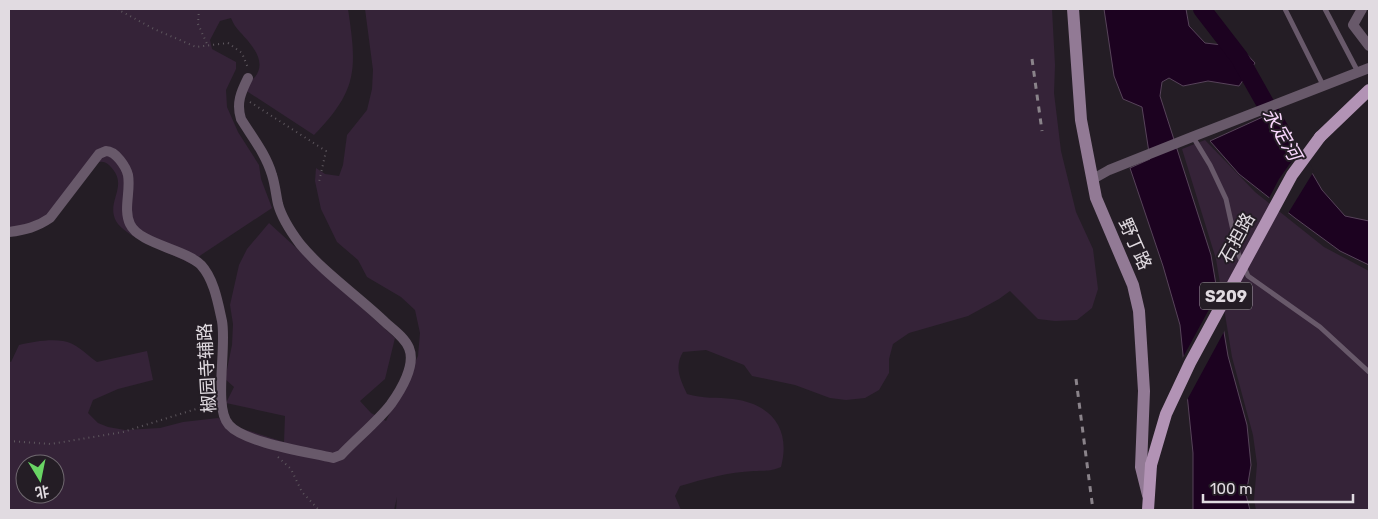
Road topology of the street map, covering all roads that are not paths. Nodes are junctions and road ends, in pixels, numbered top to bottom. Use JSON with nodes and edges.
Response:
{"nodes":[{"id":1,"x":1073,"y":9,"type":"edge"},
{"id":2,"x":1285,"y":9,"type":"edge"},
{"id":3,"x":1325,"y":9,"type":"edge"},
{"id":4,"x":1362,"y":9,"type":"edge"},
{"id":5,"x":1369,"y":46,"type":"edge"},
{"id":6,"x":1369,"y":68,"type":"edge"},
{"id":7,"x":1358,"y":72,"type":"junction"},
{"id":8,"x":248,"y":78,"type":"road end"},
{"id":9,"x":1323,"y":85,"type":"junction"},
{"id":10,"x":1369,"y":90,"type":"edge"},
{"id":11,"x":1192,"y":136,"type":"junction"},
{"id":12,"x":1093,"y":179,"type":"junction"},
{"id":13,"x":9,"y":232,"type":"edge"},
{"id":14,"x":1369,"y":372,"type":"edge"},
{"id":15,"x":1148,"y":495,"type":"junction"},
{"id":16,"x":1148,"y":510,"type":"edge"}],
"edges":[{"from":1,"to":12,"type":"main road","name":"野丁路"},
{"from":2,"to":9,"type":"lane"},
{"from":3,"to":7,"type":"lane"},
{"from":4,"to":5,"type":"street"},
{"from":6,"to":7,"type":"street"},
{"from":7,"to":9,"type":"street"},
{"from":8,"to":13,"type":"street","name":"椒园寺辅路"},
{"from":9,"to":11,"type":"street"},
{"from":10,"to":15,"type":"main road","name":"石担路","number":"S209","bridge":true},
{"from":11,"to":12,"type":"street"},
{"from":11,"to":14,"type":"lane"},
{"from":12,"to":15,"type":"main road","name":"野丁路"},
{"from":15,"to":16,"type":"main road","name":"石担路","number":"S209"}]}
